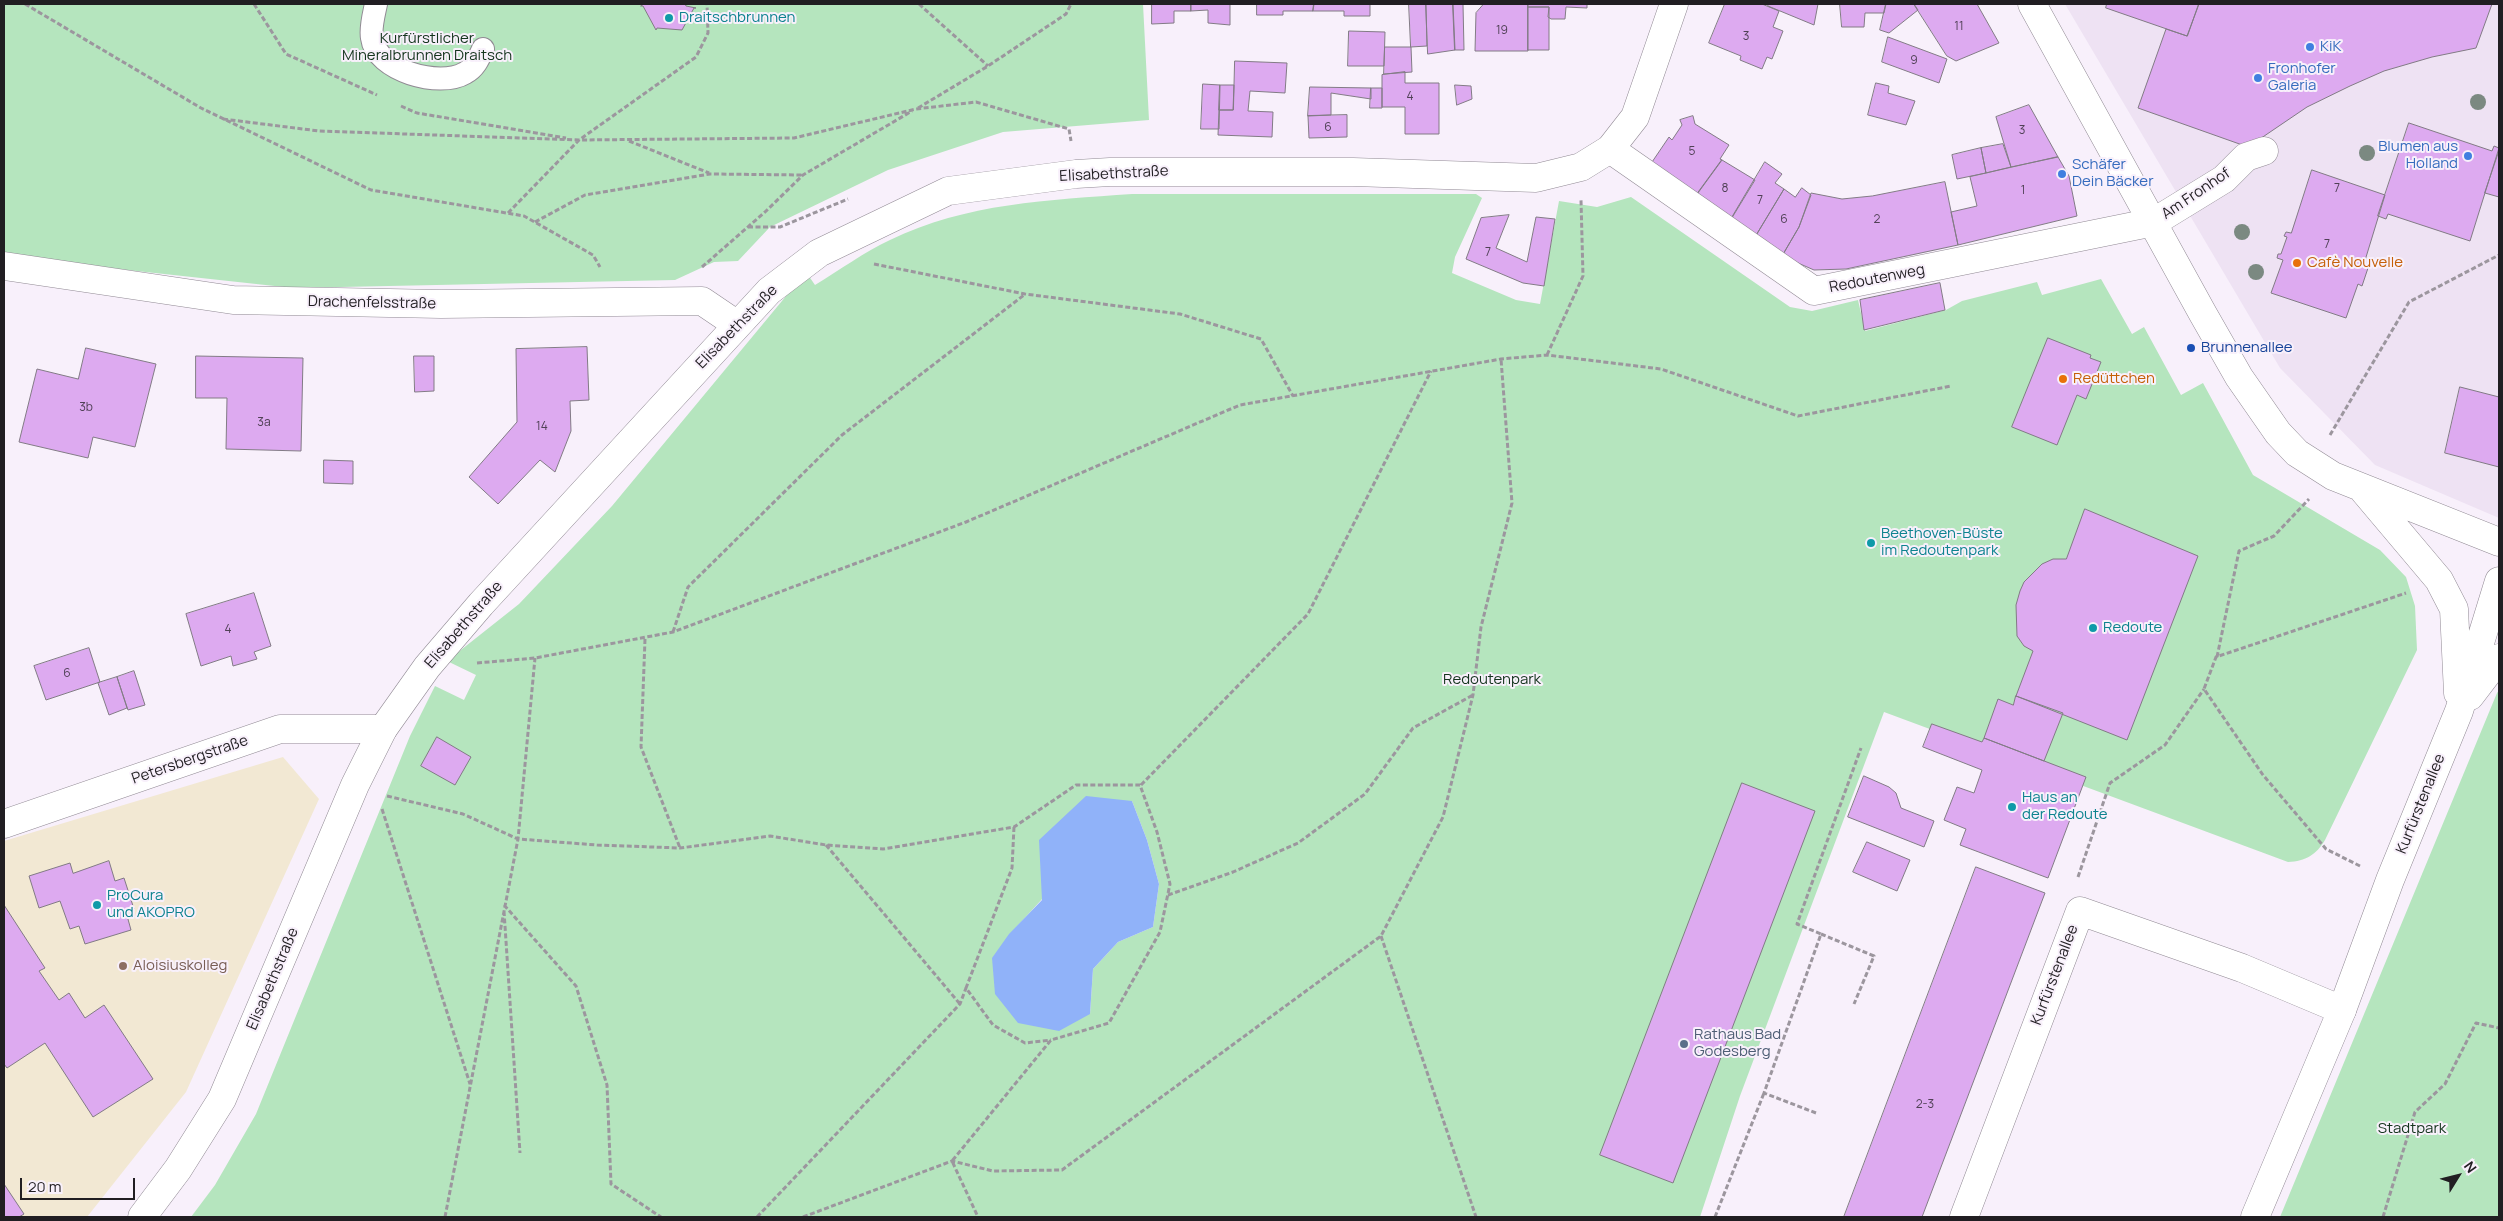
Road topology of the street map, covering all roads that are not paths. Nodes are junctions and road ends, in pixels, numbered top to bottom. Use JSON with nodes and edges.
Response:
{"nodes":[{"id":1,"x":376,"y":4,"type":"edge"},
{"id":2,"x":1674,"y":4,"type":"edge"},
{"id":3,"x":2032,"y":4,"type":"edge"},
{"id":4,"x":483,"y":49,"type":"dead end"},
{"id":5,"x":1610,"y":149,"type":"junction"},
{"id":6,"x":2264,"y":151,"type":"dead end"},
{"id":7,"x":2154,"y":222,"type":"junction"},
{"id":8,"x":4,"y":266,"type":"edge"},
{"id":9,"x":736,"y":324,"type":"junction"},
{"id":10,"x":2363,"y":489,"type":"junction"},
{"id":11,"x":2499,"y":542,"type":"edge"},
{"id":12,"x":2499,"y":581,"type":"edge"},
{"id":13,"x":2499,"y":658,"type":"edge"},
{"id":14,"x":2459,"y":712,"type":"junction"},
{"id":15,"x":383,"y":729,"type":"junction"},
{"id":16,"x":4,"y":824,"type":"edge"},
{"id":17,"x":2342,"y":1010,"type":"junction"},
{"id":18,"x":142,"y":1217,"type":"edge"},
{"id":19,"x":1964,"y":1217,"type":"edge"},
{"id":20,"x":2255,"y":1217,"type":"edge"}],
"edges":[{"from":1,"to":4,"type":"lane"},
{"from":2,"to":5,"type":"street","name":"Elisabethstraße"},
{"from":3,"to":7,"type":"street"},
{"from":5,"to":7,"type":"street","name":"Redoutenweg"},
{"from":5,"to":9,"type":"street","name":"Elisabethstraße"},
{"from":6,"to":7,"type":"street","name":"Am Fronhof"},
{"from":7,"to":10,"type":"street"},
{"from":8,"to":9,"type":"street","name":"Drachenfelsstraße"},
{"from":9,"to":15,"type":"street","name":"Elisabethstraße"},
{"from":10,"to":11,"type":"street"},
{"from":10,"to":14,"type":"street","name":"Kurfürstenallee"},
{"from":12,"to":14,"type":"street","name":"Kurfürstenallee"},
{"from":13,"to":14,"type":"street","name":"Kurfürstenallee"},
{"from":14,"to":17,"type":"street","name":"Kurfürstenallee"},
{"from":15,"to":16,"type":"street","name":"Petersbergstraße"},
{"from":15,"to":18,"type":"street","name":"Elisabethstraße"},
{"from":17,"to":19,"type":"street","name":"Kurfürstenallee"},
{"from":17,"to":20,"type":"street","name":"Kurfürstenallee"}]}
